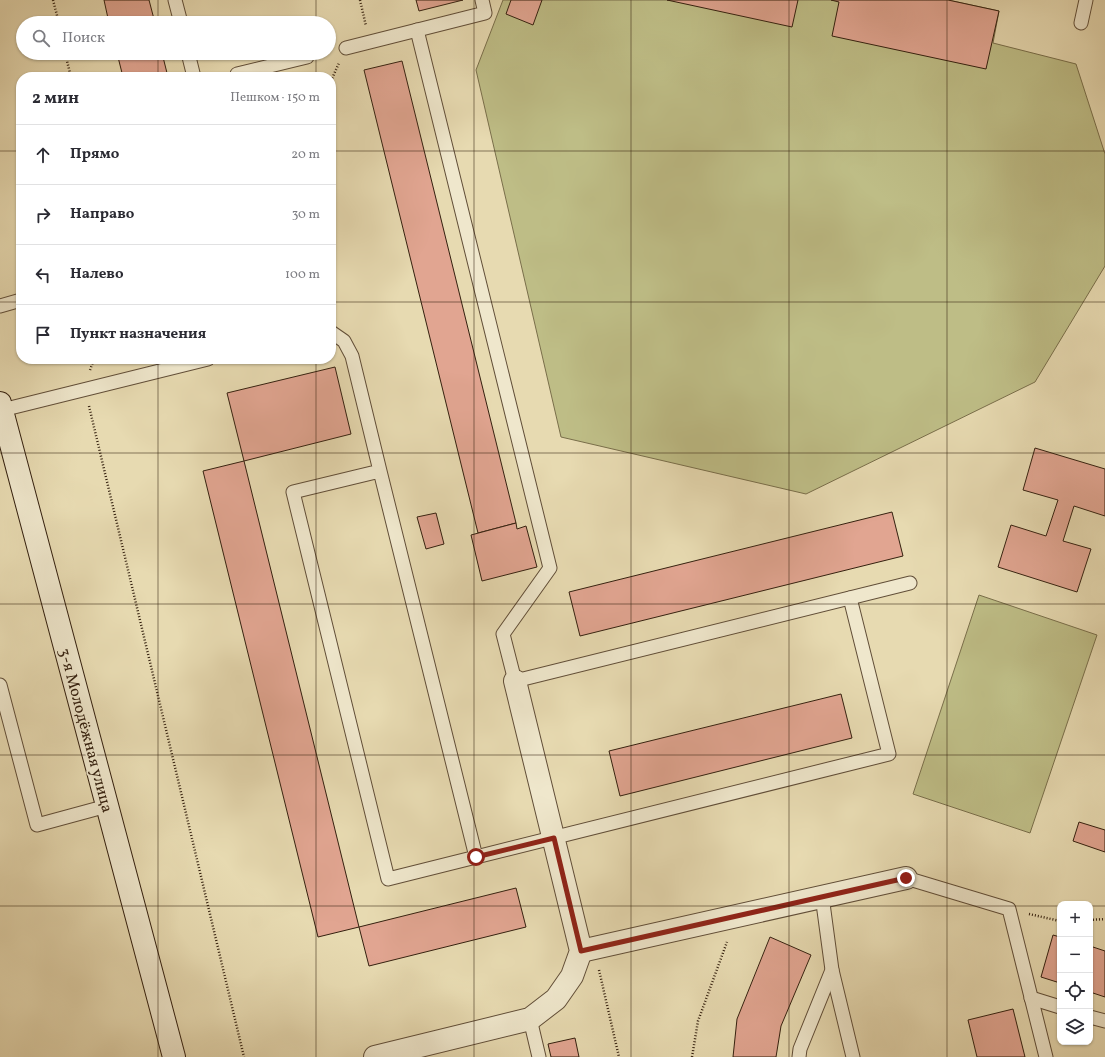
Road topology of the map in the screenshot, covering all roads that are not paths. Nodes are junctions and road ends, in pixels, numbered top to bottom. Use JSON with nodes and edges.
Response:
{"nodes":[{"id":1,"x":175,"y":0,"type":"edge"},
{"id":2,"x":482,"y":0,"type":"edge"},
{"id":3,"x":1086,"y":0,"type":"edge"},
{"id":4,"x":179,"y":16,"type":"edge"},
{"id":5,"x":1081,"y":23,"type":"dead end"},
{"id":6,"x":417,"y":30,"type":"junction"},
{"id":7,"x":346,"y":48,"type":"dead end"},
{"id":8,"x":190,"y":60,"type":"edge"},
{"id":9,"x":295,"y":60,"type":"edge"},
{"id":10,"x":193,"y":72,"type":"edge"},
{"id":11,"x":249,"y":72,"type":"edge"},
{"id":12,"x":16,"y":301,"type":"edge"},
{"id":13,"x":0,"y":306,"type":"edge"},
{"id":14,"x":336,"y":335,"type":"edge"},
{"id":15,"x":188,"y":364,"type":"edge"},
{"id":16,"x":1,"y":407,"type":"edge"},
{"id":17,"x":380,"y":470,"type":"junction"},
{"id":18,"x":910,"y":583,"type":"dead end"},
{"id":19,"x":850,"y":598,"type":"junction"},
{"id":20,"x":515,"y":681,"type":"junction"},
{"id":21,"x":0,"y":685,"type":"edge"},
{"id":22,"x":107,"y":806,"type":"junction"},
{"id":23,"x":554,"y":838,"type":"junction"},
{"id":24,"x":476,"y":857,"type":"junction"},
{"id":25,"x":906,"y":878,"type":"joint"},
{"id":26,"x":822,"y":896,"type":"junction"},
{"id":27,"x":588,"y":949,"type":"junction"},
{"id":28,"x":832,"y":970,"type":"junction"},
{"id":29,"x":1032,"y":998,"type":"junction"},
{"id":30,"x":1057,"y":1006,"type":"edge"},
{"id":31,"x":1093,"y":1018,"type":"edge"},
{"id":32,"x":530,"y":1019,"type":"junction"},
{"id":33,"x":1105,"y":1021,"type":"edge"},
{"id":34,"x":174,"y":1057,"type":"edge"},
{"id":35,"x":375,"y":1057,"type":"edge"},
{"id":36,"x":539,"y":1057,"type":"edge"},
{"id":37,"x":799,"y":1057,"type":"edge"},
{"id":38,"x":853,"y":1057,"type":"edge"},
{"id":39,"x":1046,"y":1057,"type":"edge"}],
"edges":[{"from":1,"to":4,"type":"lane"},
{"from":2,"to":6,"type":"lane"},
{"from":3,"to":5,"type":"lane"},
{"from":6,"to":7,"type":"lane"},
{"from":6,"to":20,"type":"lane"},
{"from":8,"to":10,"type":"lane"},
{"from":9,"to":11,"type":"lane"},
{"from":12,"to":13,"type":"lane"},
{"from":14,"to":17,"type":"lane"},
{"from":15,"to":16,"type":"lane"},
{"from":16,"to":22,"type":"street","name":"3-я Молодёжная улица"},
{"from":17,"to":24,"type":"lane"},
{"from":17,"to":24,"type":"lane"},
{"from":18,"to":19,"type":"lane"},
{"from":19,"to":20,"type":"lane"},
{"from":19,"to":23,"type":"lane"},
{"from":20,"to":23,"type":"street"},
{"from":21,"to":22,"type":"lane"},
{"from":22,"to":34,"type":"street","name":"3-я Молодёжная улица"},
{"from":23,"to":24,"type":"lane"},
{"from":23,"to":27,"type":"street"},
{"from":25,"to":26,"type":"street"},
{"from":25,"to":29,"type":"lane"},
{"from":26,"to":27,"type":"street"},
{"from":26,"to":28,"type":"lane"},
{"from":27,"to":32,"type":"street"},
{"from":28,"to":37,"type":"lane"},
{"from":28,"to":38,"type":"lane"},
{"from":29,"to":30,"type":"lane"},
{"from":29,"to":39,"type":"lane"},
{"from":31,"to":33,"type":"lane"},
{"from":32,"to":35,"type":"street"},
{"from":32,"to":36,"type":"lane"}]}
